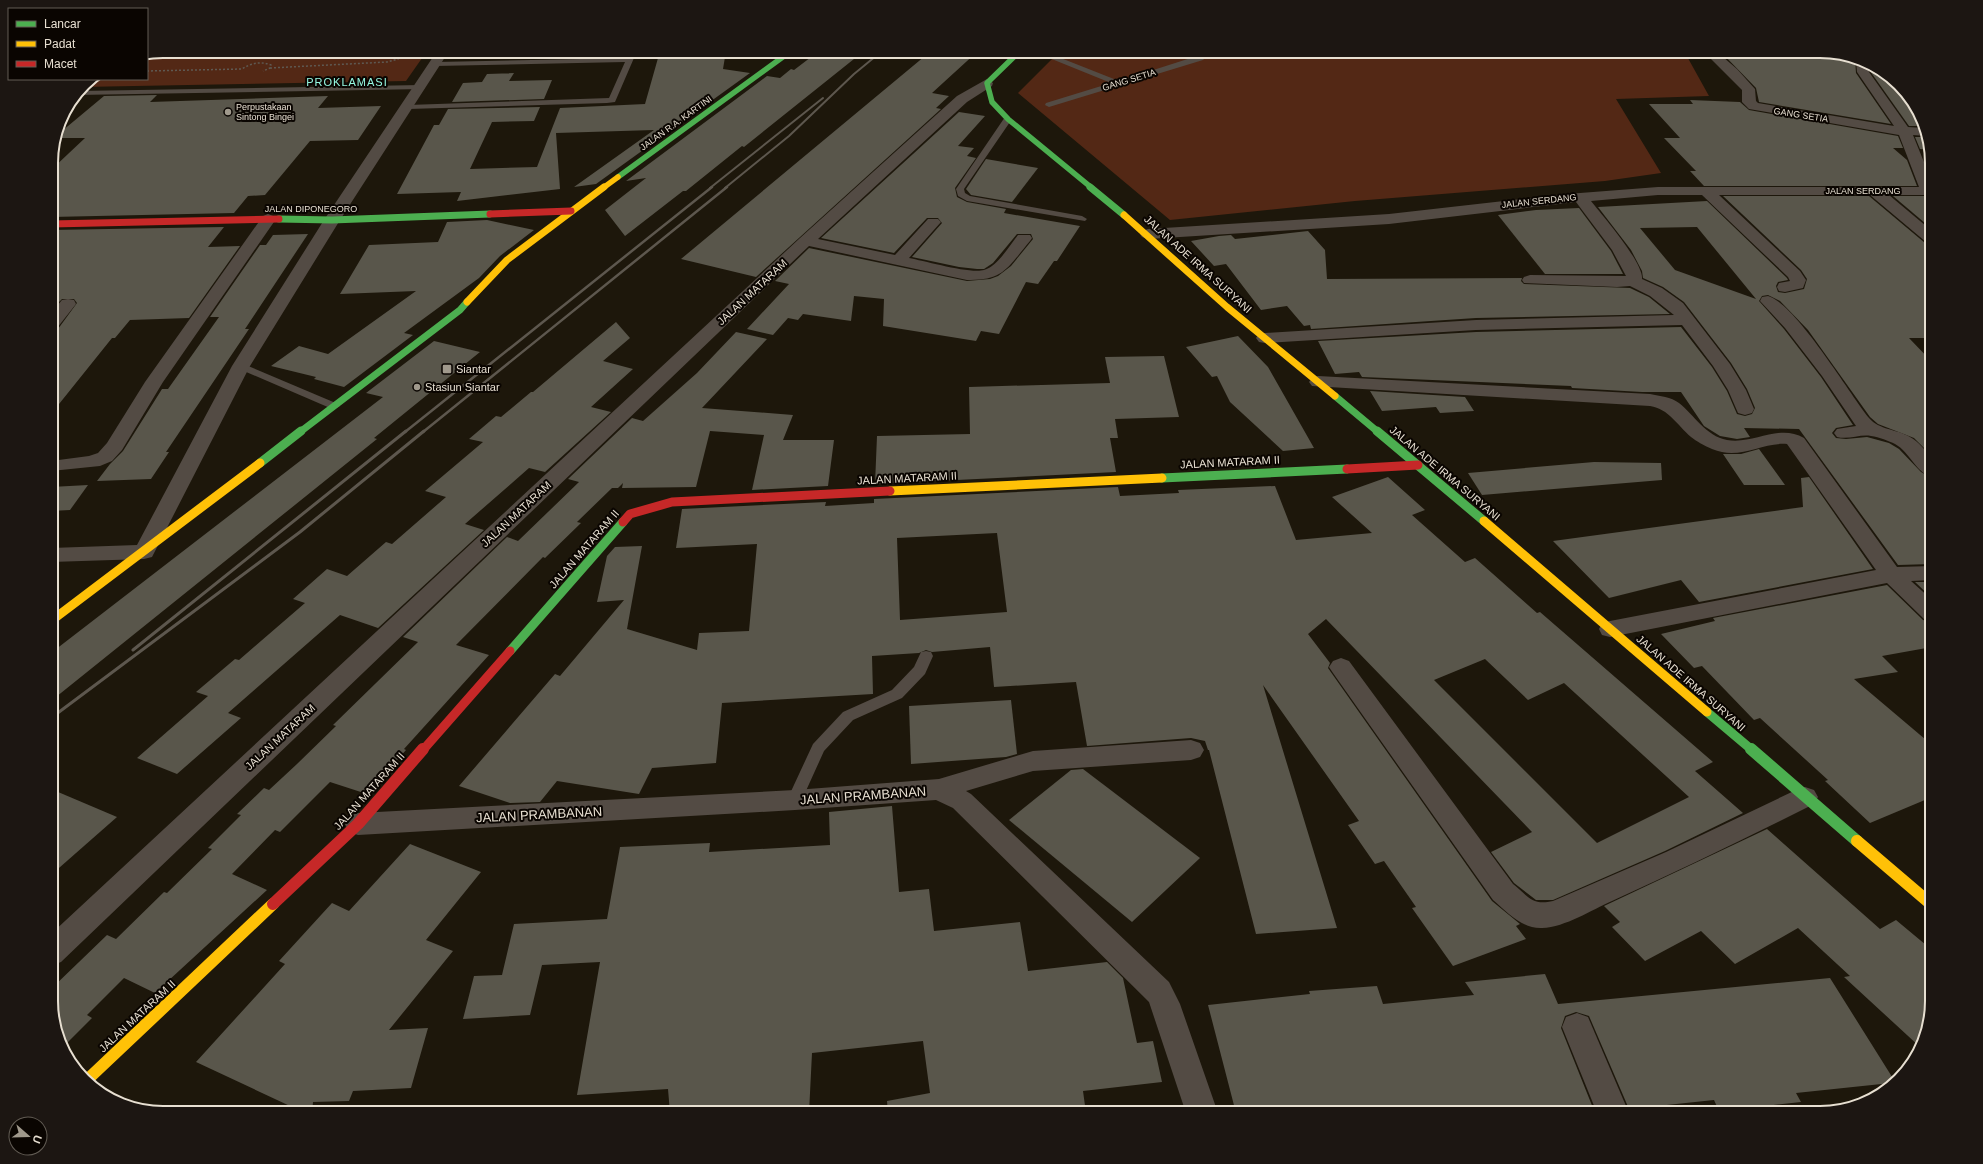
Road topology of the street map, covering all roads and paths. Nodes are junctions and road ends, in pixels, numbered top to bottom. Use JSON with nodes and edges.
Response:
{"nodes":[{"id":1,"x":399,"y":58,"type":"edge"},
{"id":2,"x":439,"y":58,"type":"edge"},
{"id":3,"x":784,"y":58,"type":"edge"},
{"id":4,"x":1013,"y":58,"type":"edge"},
{"id":5,"x":1054,"y":58,"type":"edge"},
{"id":6,"x":1200,"y":58,"type":"edge"},
{"id":7,"x":1717,"y":58,"type":"edge"},
{"id":8,"x":629,"y":60,"type":"joint"},
{"id":9,"x":1862,"y":67,"type":"edge"},
{"id":10,"x":270,"y":68,"type":"junction"},
{"id":11,"x":242,"y":69,"type":"junction"},
{"id":12,"x":148,"y":71,"type":"edge"},
{"id":13,"x":244,"y":72,"type":"dead end"},
{"id":14,"x":257,"y":72,"type":"dead end"},
{"id":15,"x":1118,"y":83,"type":"junction"},
{"id":16,"x":987,"y":84,"type":"junction"},
{"id":17,"x":421,"y":87,"type":"junction"},
{"id":18,"x":86,"y":93,"type":"edge"},
{"id":19,"x":1049,"y":104,"type":"dead end"},
{"id":20,"x":408,"y":107,"type":"junction"},
{"id":21,"x":1008,"y":119,"type":"junction"},
{"id":22,"x":1904,"y":131,"type":"junction"},
{"id":23,"x":1920,"y":132,"type":"edge"},
{"id":24,"x":1925,"y":179,"type":"edge"},
{"id":25,"x":1706,"y":191,"type":"junction"},
{"id":26,"x":1874,"y":191,"type":"junction"},
{"id":27,"x":1925,"y":191,"type":"edge"},
{"id":28,"x":1580,"y":197,"type":"junction"},
{"id":29,"x":571,"y":211,"type":"junction"},
{"id":30,"x":268,"y":219,"type":"junction"},
{"id":31,"x":1082,"y":219,"type":"dead end"},
{"id":32,"x":332,"y":220,"type":"junction"},
{"id":33,"x":933,"y":222,"type":"dead end"},
{"id":34,"x":58,"y":224,"type":"edge"},
{"id":35,"x":1925,"y":233,"type":"edge"},
{"id":36,"x":1148,"y":234,"type":"junction"},
{"id":37,"x":1024,"y":238,"type":"dead end"},
{"id":38,"x":806,"y":241,"type":"junction"},
{"id":39,"x":899,"y":260,"type":"junction"},
{"id":40,"x":1530,"y":280,"type":"dead end"},
{"id":41,"x":1631,"y":280,"type":"junction"},
{"id":42,"x":1785,"y":287,"type":"dead end"},
{"id":43,"x":1768,"y":301,"type":"dead end"},
{"id":44,"x":68,"y":304,"type":"dead end"},
{"id":45,"x":58,"y":316,"type":"edge"},
{"id":46,"x":1687,"y":320,"type":"junction"},
{"id":47,"x":1265,"y":338,"type":"junction"},
{"id":48,"x":242,"y":366,"type":"junction"},
{"id":49,"x":1318,"y":382,"type":"junction"},
{"id":50,"x":334,"y":406,"type":"junction"},
{"id":51,"x":1745,"y":409,"type":"dead end"},
{"id":52,"x":1872,"y":430,"type":"junction"},
{"id":53,"x":1844,"y":433,"type":"dead end"},
{"id":54,"x":1925,"y":463,"type":"edge"},
{"id":55,"x":1418,"y":465,"type":"junction"},
{"id":56,"x":58,"y":466,"type":"edge"},
{"id":57,"x":144,"y":552,"type":"junction"},
{"id":58,"x":58,"y":555,"type":"edge"},
{"id":59,"x":1925,"y":573,"type":"edge"},
{"id":60,"x":1891,"y":575,"type":"junction"},
{"id":61,"x":1925,"y":607,"type":"edge"},
{"id":62,"x":58,"y":616,"type":"edge"},
{"id":63,"x":1610,"y":629,"type":"junction"},
{"id":64,"x":926,"y":656,"type":"dead end"},
{"id":65,"x":1341,"y":667,"type":"dead end"},
{"id":66,"x":1191,"y":750,"type":"dead end"},
{"id":67,"x":939,"y":789,"type":"junction"},
{"id":68,"x":1805,"y":797,"type":"junction"},
{"id":69,"x":795,"y":800,"type":"junction"},
{"id":70,"x":358,"y":824,"type":"junction"},
{"id":71,"x":1925,"y":899,"type":"edge"},
{"id":72,"x":58,"y":945,"type":"edge"},
{"id":73,"x":1577,"y":1027,"type":"dead end"},
{"id":74,"x":91,"y":1076,"type":"edge"},
{"id":75,"x":1200,"y":1106,"type":"edge"},
{"id":76,"x":1610,"y":1106,"type":"edge"}],
"edges":[{"from":1,"to":10,"type":"path"},
{"from":2,"to":8,"type":"lane"},
{"from":2,"to":17,"type":"street"},
{"from":3,"to":29,"type":"street","name":"JALAN R.A. KARTINI"},
{"from":4,"to":16,"type":"street"},
{"from":5,"to":15,"type":"lane"},
{"from":6,"to":15,"type":"lane","name":"GANG SETIA"},
{"from":7,"to":22,"type":"street","name":"GANG SETIA"},
{"from":8,"to":20,"type":"lane"},
{"from":9,"to":22,"type":"street"},
{"from":10,"to":11,"type":"path"},
{"from":10,"to":14,"type":"path"},
{"from":11,"to":12,"type":"path"},
{"from":11,"to":13,"type":"path"},
{"from":15,"to":19,"type":"lane","name":"GANG SETIA"},
{"from":16,"to":21,"type":"street","name":"JALAN ADE IRMA SURYANI"},
{"from":16,"to":38,"type":"street","name":"JALAN MATARAM"},
{"from":17,"to":18,"type":"lane"},
{"from":17,"to":20,"type":"street"},
{"from":20,"to":32,"type":"street"},
{"from":21,"to":31,"type":"lane"},
{"from":21,"to":36,"type":"street","name":"JALAN ADE IRMA SURYANI"},
{"from":22,"to":23,"type":"street","name":"GANG SETIA"},
{"from":22,"to":24,"type":"street"},
{"from":25,"to":26,"type":"street","name":"JALAN SERDANG"},
{"from":25,"to":28,"type":"street","name":"JALAN SERDANG"},
{"from":25,"to":42,"type":"street"},
{"from":26,"to":27,"type":"street","name":"JALAN SERDANG"},
{"from":26,"to":35,"type":"street"},
{"from":28,"to":36,"type":"street","name":"JALAN SERDANG"},
{"from":28,"to":41,"type":"street"},
{"from":29,"to":32,"type":"street","name":"JALAN DIPONEGORO"},
{"from":29,"to":50,"type":"street","name":"JALAN R.A. KARTINI"},
{"from":30,"to":32,"type":"street","name":"JALAN DIPONEGORO"},
{"from":30,"to":34,"type":"street","name":"JALAN DIPONEGORO"},
{"from":30,"to":56,"type":"street"},
{"from":32,"to":48,"type":"street"},
{"from":33,"to":39,"type":"street"},
{"from":36,"to":47,"type":"street","name":"JALAN ADE IRMA SURYANI"},
{"from":37,"to":39,"type":"street"},
{"from":38,"to":39,"type":"street"},
{"from":38,"to":72,"type":"street","name":"JALAN MATARAM"},
{"from":40,"to":41,"type":"street"},
{"from":41,"to":46,"type":"street"},
{"from":43,"to":52,"type":"street"},
{"from":44,"to":45,"type":"street"},
{"from":46,"to":47,"type":"street"},
{"from":46,"to":51,"type":"street"},
{"from":47,"to":49,"type":"street","name":"JALAN ADE IRMA SURYANI"},
{"from":48,"to":50,"type":"lane"},
{"from":48,"to":57,"type":"street"},
{"from":49,"to":55,"type":"street","name":"JALAN ADE IRMA SURYANI"},
{"from":49,"to":60,"type":"street"},
{"from":50,"to":57,"type":"street","name":"JALAN R.A. KARTINI"},
{"from":52,"to":53,"type":"street"},
{"from":52,"to":54,"type":"street"},
{"from":55,"to":63,"type":"street","name":"JALAN ADE IRMA SURYANI"},
{"from":55,"to":70,"type":"street","name":"JALAN MATARAM II"},
{"from":57,"to":58,"type":"street"},
{"from":57,"to":62,"type":"street","name":"JALAN R.A. KARTINI"},
{"from":59,"to":60,"type":"street"},
{"from":60,"to":61,"type":"street"},
{"from":60,"to":63,"type":"street"},
{"from":63,"to":68,"type":"street","name":"JALAN ADE IRMA SURYANI"},
{"from":64,"to":69,"type":"lane"},
{"from":65,"to":68,"type":"street"},
{"from":66,"to":67,"type":"street"},
{"from":67,"to":69,"type":"street","name":"JALAN PRAMBANAN"},
{"from":67,"to":75,"type":"street","name":"JALAN PRAMBANAN"},
{"from":68,"to":71,"type":"street","name":"JALAN ADE IRMA SURYANI"},
{"from":69,"to":70,"type":"street","name":"JALAN PRAMBANAN"},
{"from":70,"to":74,"type":"street","name":"JALAN MATARAM II"},
{"from":73,"to":76,"type":"street"}]}
